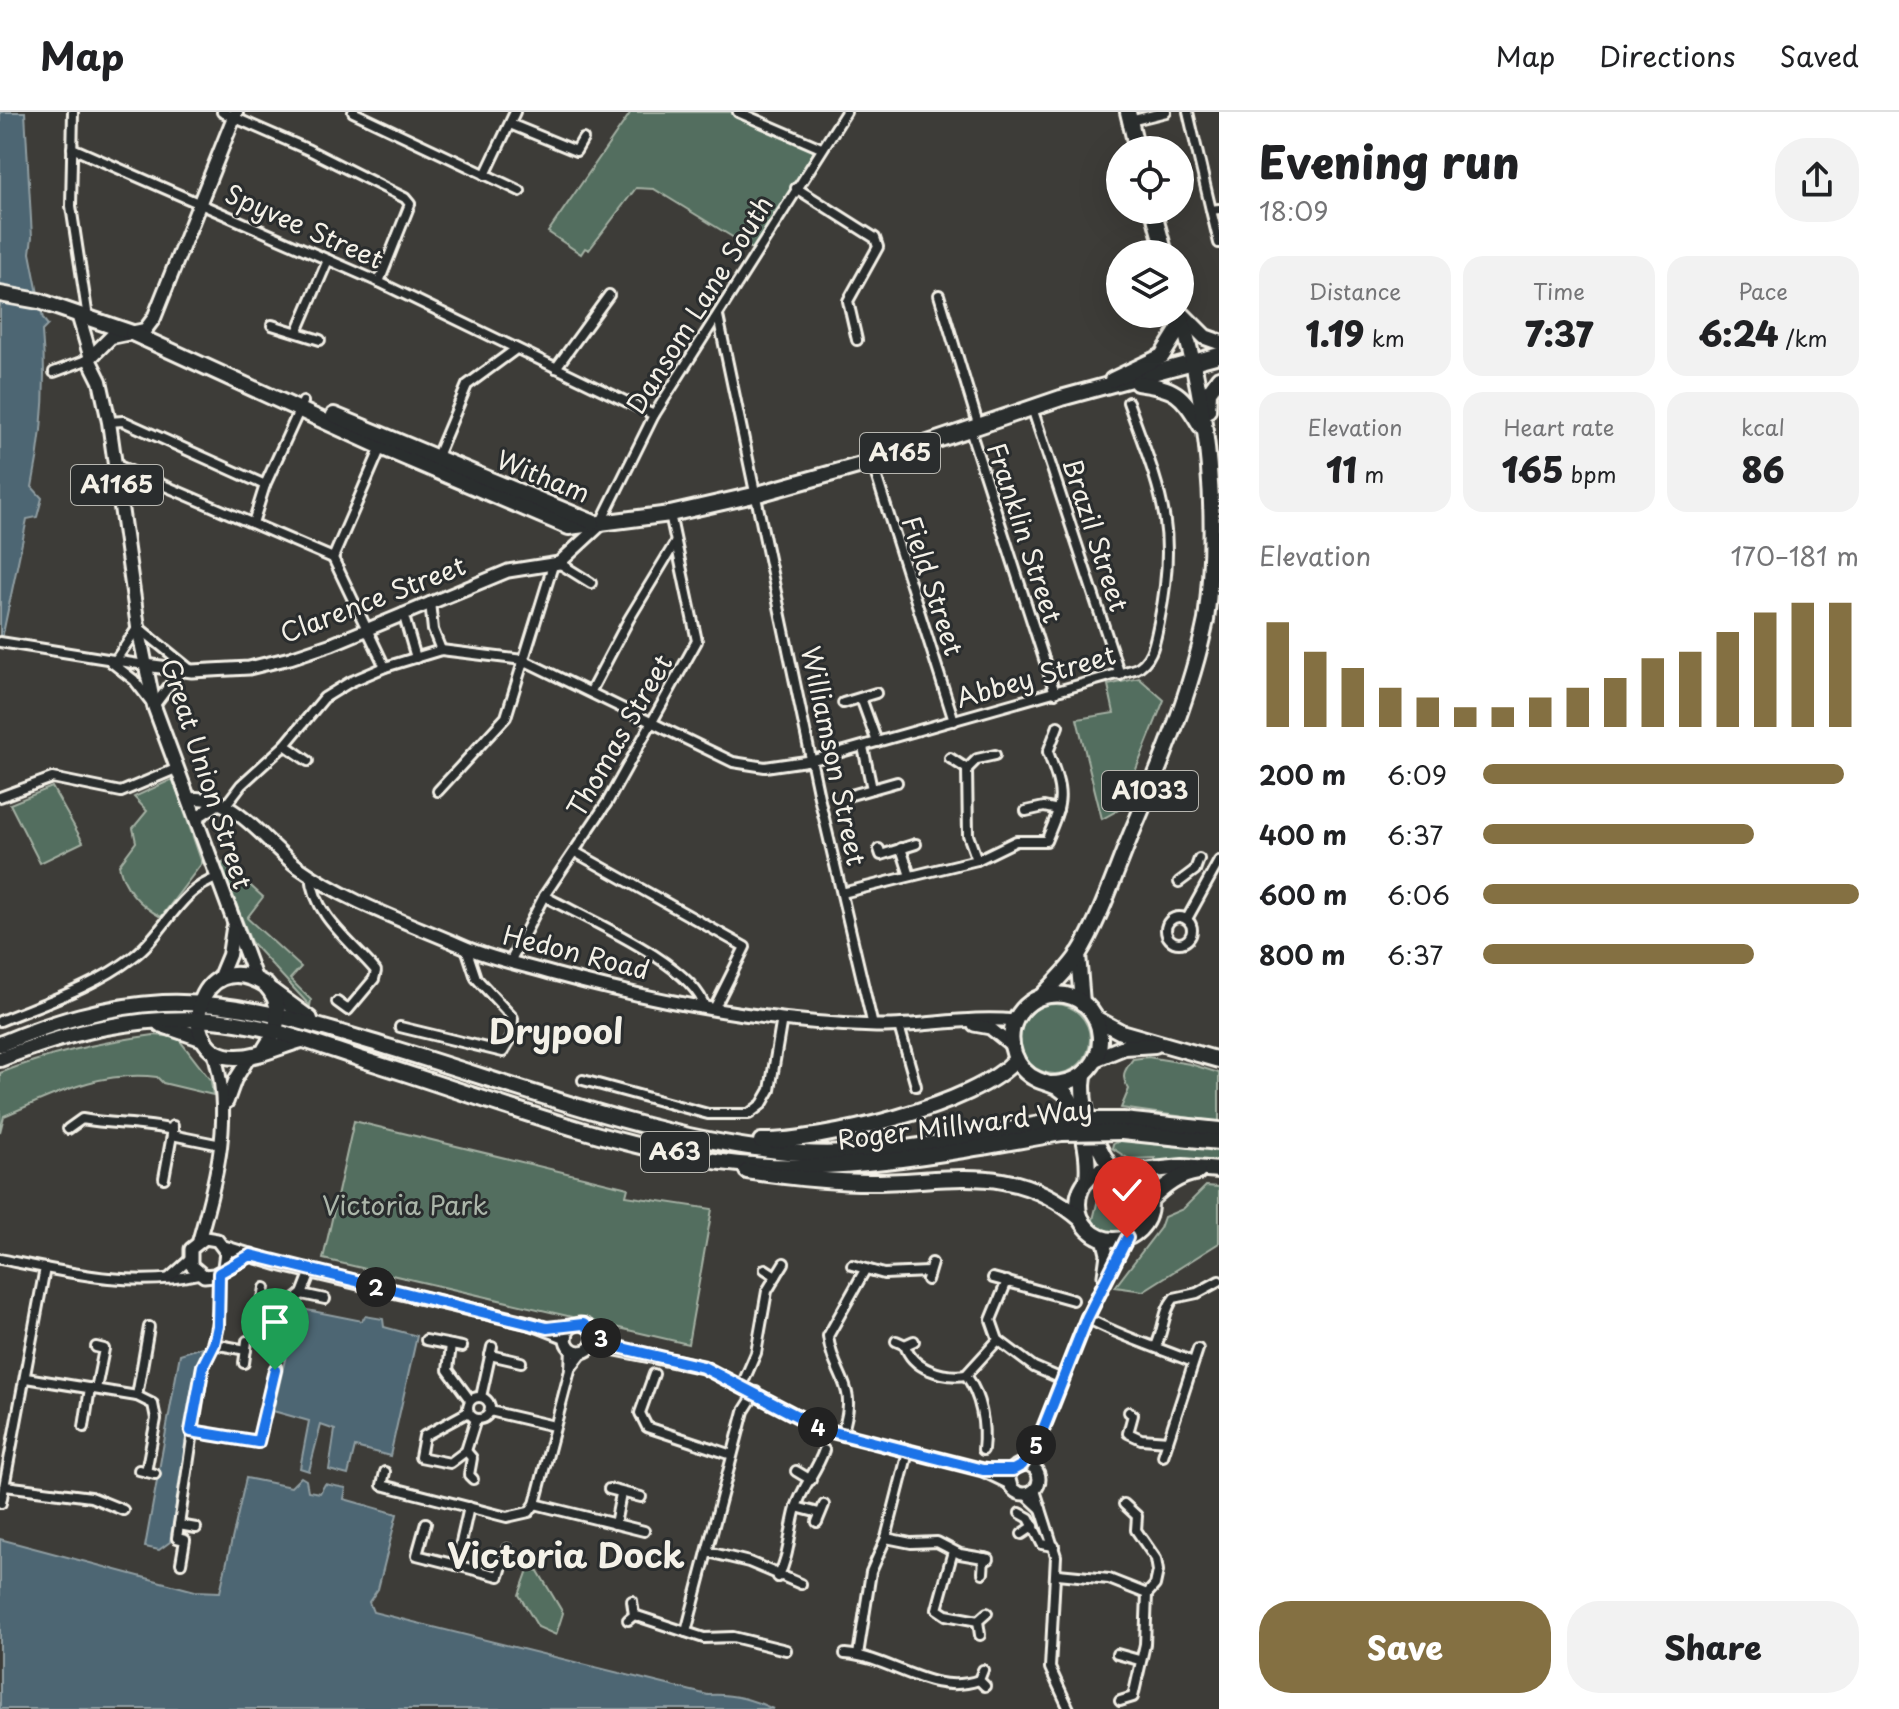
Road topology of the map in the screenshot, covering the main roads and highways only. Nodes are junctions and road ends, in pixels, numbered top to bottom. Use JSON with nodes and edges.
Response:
{"nodes":[{"id":1,"x":230,"y":114,"type":"edge"},
{"id":2,"x":0,"y":294,"type":"edge"},
{"id":3,"x":83,"y":316,"type":"junction"},
{"id":4,"x":1194,"y":327,"type":"edge"},
{"id":5,"x":1175,"y":328,"type":"edge"},
{"id":6,"x":1184,"y":328,"type":"edge"},
{"id":7,"x":132,"y":333,"type":"junction"},
{"id":8,"x":1219,"y":342,"type":"edge"},
{"id":9,"x":1219,"y":355,"type":"edge"},
{"id":10,"x":90,"y":357,"type":"junction"},
{"id":11,"x":1194,"y":362,"type":"junction"},
{"id":12,"x":1219,"y":378,"type":"edge"},
{"id":13,"x":1130,"y":382,"type":"junction"},
{"id":14,"x":1099,"y":390,"type":"junction"},
{"id":15,"x":1207,"y":432,"type":"junction"},
{"id":16,"x":434,"y":464,"type":"junction"},
{"id":17,"x":600,"y":525,"type":"junction"},
{"id":18,"x":1215,"y":587,"type":"edge"},
{"id":19,"x":1212,"y":618,"type":"edge"},
{"id":20,"x":233,"y":926,"type":"junction"},
{"id":21,"x":1078,"y":954,"type":"junction"},
{"id":22,"x":255,"y":978,"type":"junction"},
{"id":23,"x":219,"y":979,"type":"junction"},
{"id":24,"x":272,"y":991,"type":"junction"},
{"id":25,"x":1042,"y":996,"type":"junction"},
{"id":26,"x":1082,"y":1003,"type":"junction"},
{"id":27,"x":200,"y":1005,"type":"junction"},
{"id":28,"x":279,"y":1015,"type":"junction"},
{"id":29,"x":1097,"y":1019,"type":"junction"},
{"id":30,"x":148,"y":1020,"type":"junction"},
{"id":31,"x":317,"y":1024,"type":"junction"},
{"id":32,"x":277,"y":1031,"type":"junction"},
{"id":33,"x":302,"y":1040,"type":"junction"},
{"id":34,"x":0,"y":1044,"type":"edge"},
{"id":35,"x":208,"y":1044,"type":"junction"},
{"id":36,"x":1163,"y":1044,"type":"junction"},
{"id":37,"x":265,"y":1049,"type":"junction"},
{"id":38,"x":1014,"y":1052,"type":"junction"},
{"id":39,"x":1097,"y":1058,"type":"junction"},
{"id":40,"x":0,"y":1059,"type":"edge"},
{"id":41,"x":1219,"y":1060,"type":"edge"},
{"id":42,"x":1084,"y":1074,"type":"junction"},
{"id":43,"x":1051,"y":1084,"type":"junction"},
{"id":44,"x":1061,"y":1126,"type":"junction"},
{"id":45,"x":1122,"y":1126,"type":"junction"},
{"id":46,"x":1219,"y":1130,"type":"edge"},
{"id":47,"x":615,"y":1139,"type":"junction"},
{"id":48,"x":717,"y":1140,"type":"junction"},
{"id":49,"x":1219,"y":1142,"type":"edge"},
{"id":50,"x":1110,"y":1167,"type":"junction"},
{"id":51,"x":1216,"y":1170,"type":"edge"},
{"id":52,"x":1132,"y":1172,"type":"junction"},
{"id":53,"x":1087,"y":1180,"type":"junction"},
{"id":54,"x":1151,"y":1199,"type":"junction"},
{"id":55,"x":1082,"y":1220,"type":"junction"}],
"edges":[{"from":1,"to":7,"type":"main road"},
{"from":2,"to":3,"type":"highway","name":"Witham","number":"A165"},
{"from":3,"to":7,"type":"highway","name":"Witham","number":"A165"},
{"from":3,"to":10,"type":"main road","number":"A1165"},
{"from":4,"to":8,"type":"highway"},
{"from":5,"to":14,"type":"highway"},
{"from":6,"to":11,"type":"highway","number":"A1033"},
{"from":7,"to":10,"type":"main road"},
{"from":7,"to":16,"type":"highway","name":"Witham","number":"A165"},
{"from":9,"to":11,"type":"highway","number":"A165"},
{"from":10,"to":20,"type":"main road","name":"Great Union Street","number":"A1165"},
{"from":11,"to":13,"type":"highway","number":"A165"},
{"from":11,"to":15,"type":"highway","number":"A1033"},
{"from":12,"to":15,"type":"highway"},
{"from":13,"to":14,"type":"highway","number":"A165"},
{"from":13,"to":15,"type":"highway"},
{"from":14,"to":17,"type":"highway","number":"A165"},
{"from":15,"to":18,"type":"highway","number":"A1033"},
{"from":16,"to":17,"type":"highway","name":"Witham","number":"A165"},
{"from":16,"to":17,"type":"highway","name":"Witham","number":"A165"},
{"from":18,"to":19,"type":"highway","number":"A1033"},
{"from":19,"to":21,"type":"highway","number":"A1033"},
{"from":20,"to":22,"type":"main road","name":"Great Union Street","number":"A1165"},
{"from":20,"to":23,"type":"main road","name":"Great Union Street"},
{"from":21,"to":25,"type":"highway","number":"A1033"},
{"from":21,"to":26,"type":"highway","number":"A1033"},
{"from":22,"to":23,"type":"highway"},
{"from":22,"to":24,"type":"highway","name":"Roger Millward Way"},
{"from":23,"to":27,"type":"highway"},
{"from":24,"to":28,"type":"highway"},
{"from":24,"to":31,"type":"highway","name":"Roger Millward Way","number":"A63"},
{"from":25,"to":26,"type":"highway"},
{"from":25,"to":38,"type":"highway","number":"A1033"},
{"from":26,"to":29,"type":"highway"},
{"from":27,"to":28,"type":"highway","name":"Roger Millward Way","number":"A63"},
{"from":27,"to":30,"type":"highway","name":"Roger Millward Way","number":"A63"},
{"from":27,"to":32,"type":"highway","name":"Roger Millward Way","number":"A63"},
{"from":27,"to":34,"type":"highway","name":"Roger Millward Way","number":"A63"},
{"from":27,"to":35,"type":"highway"},
{"from":28,"to":31,"type":"highway","name":"Roger Millward Way","number":"A63"},
{"from":28,"to":32,"type":"highway"},
{"from":29,"to":36,"type":"highway"},
{"from":29,"to":39,"type":"highway"},
{"from":30,"to":35,"type":"highway","name":"Roger Millward Way","number":"A63"},
{"from":30,"to":40,"type":"highway","name":"Roger Millward Way","number":"A63"},
{"from":31,"to":48,"type":"highway","name":"Roger Millward Way","number":"A63"},
{"from":32,"to":33,"type":"highway","name":"Roger Millward Way","number":"A63"},
{"from":32,"to":37,"type":"highway"},
{"from":33,"to":37,"type":"highway"},
{"from":33,"to":47,"type":"highway","name":"Roger Millward Way","number":"A63"},
{"from":35,"to":37,"type":"highway","name":"Roger Millward Way"},
{"from":36,"to":39,"type":"highway"},
{"from":36,"to":41,"type":"highway"},
{"from":38,"to":43,"type":"highway"},
{"from":38,"to":48,"type":"highway","number":"A63"},
{"from":39,"to":42,"type":"highway"},
{"from":42,"to":43,"type":"highway"},
{"from":42,"to":50,"type":"highway"},
{"from":43,"to":53,"type":"highway"},
{"from":44,"to":45,"type":"highway","name":"Roger Millward Way","number":"A63","bridge":true},
{"from":44,"to":47,"type":"highway","name":"Roger Millward Way","number":"A63"},
{"from":44,"to":48,"type":"highway","name":"Roger Millward Way","number":"A63"},
{"from":45,"to":46,"type":"highway","name":"Roger Millward Way","number":"A63"},
{"from":45,"to":49,"type":"highway","name":"Roger Millward Way","number":"A63"},
{"from":47,"to":55,"type":"highway","number":"A63"},
{"from":50,"to":52,"type":"highway"},
{"from":50,"to":53,"type":"highway"},
{"from":51,"to":52,"type":"highway"},
{"from":51,"to":54,"type":"highway"},
{"from":52,"to":54,"type":"highway"},
{"from":53,"to":55,"type":"highway"},
{"from":54,"to":55,"type":"highway"}]}
